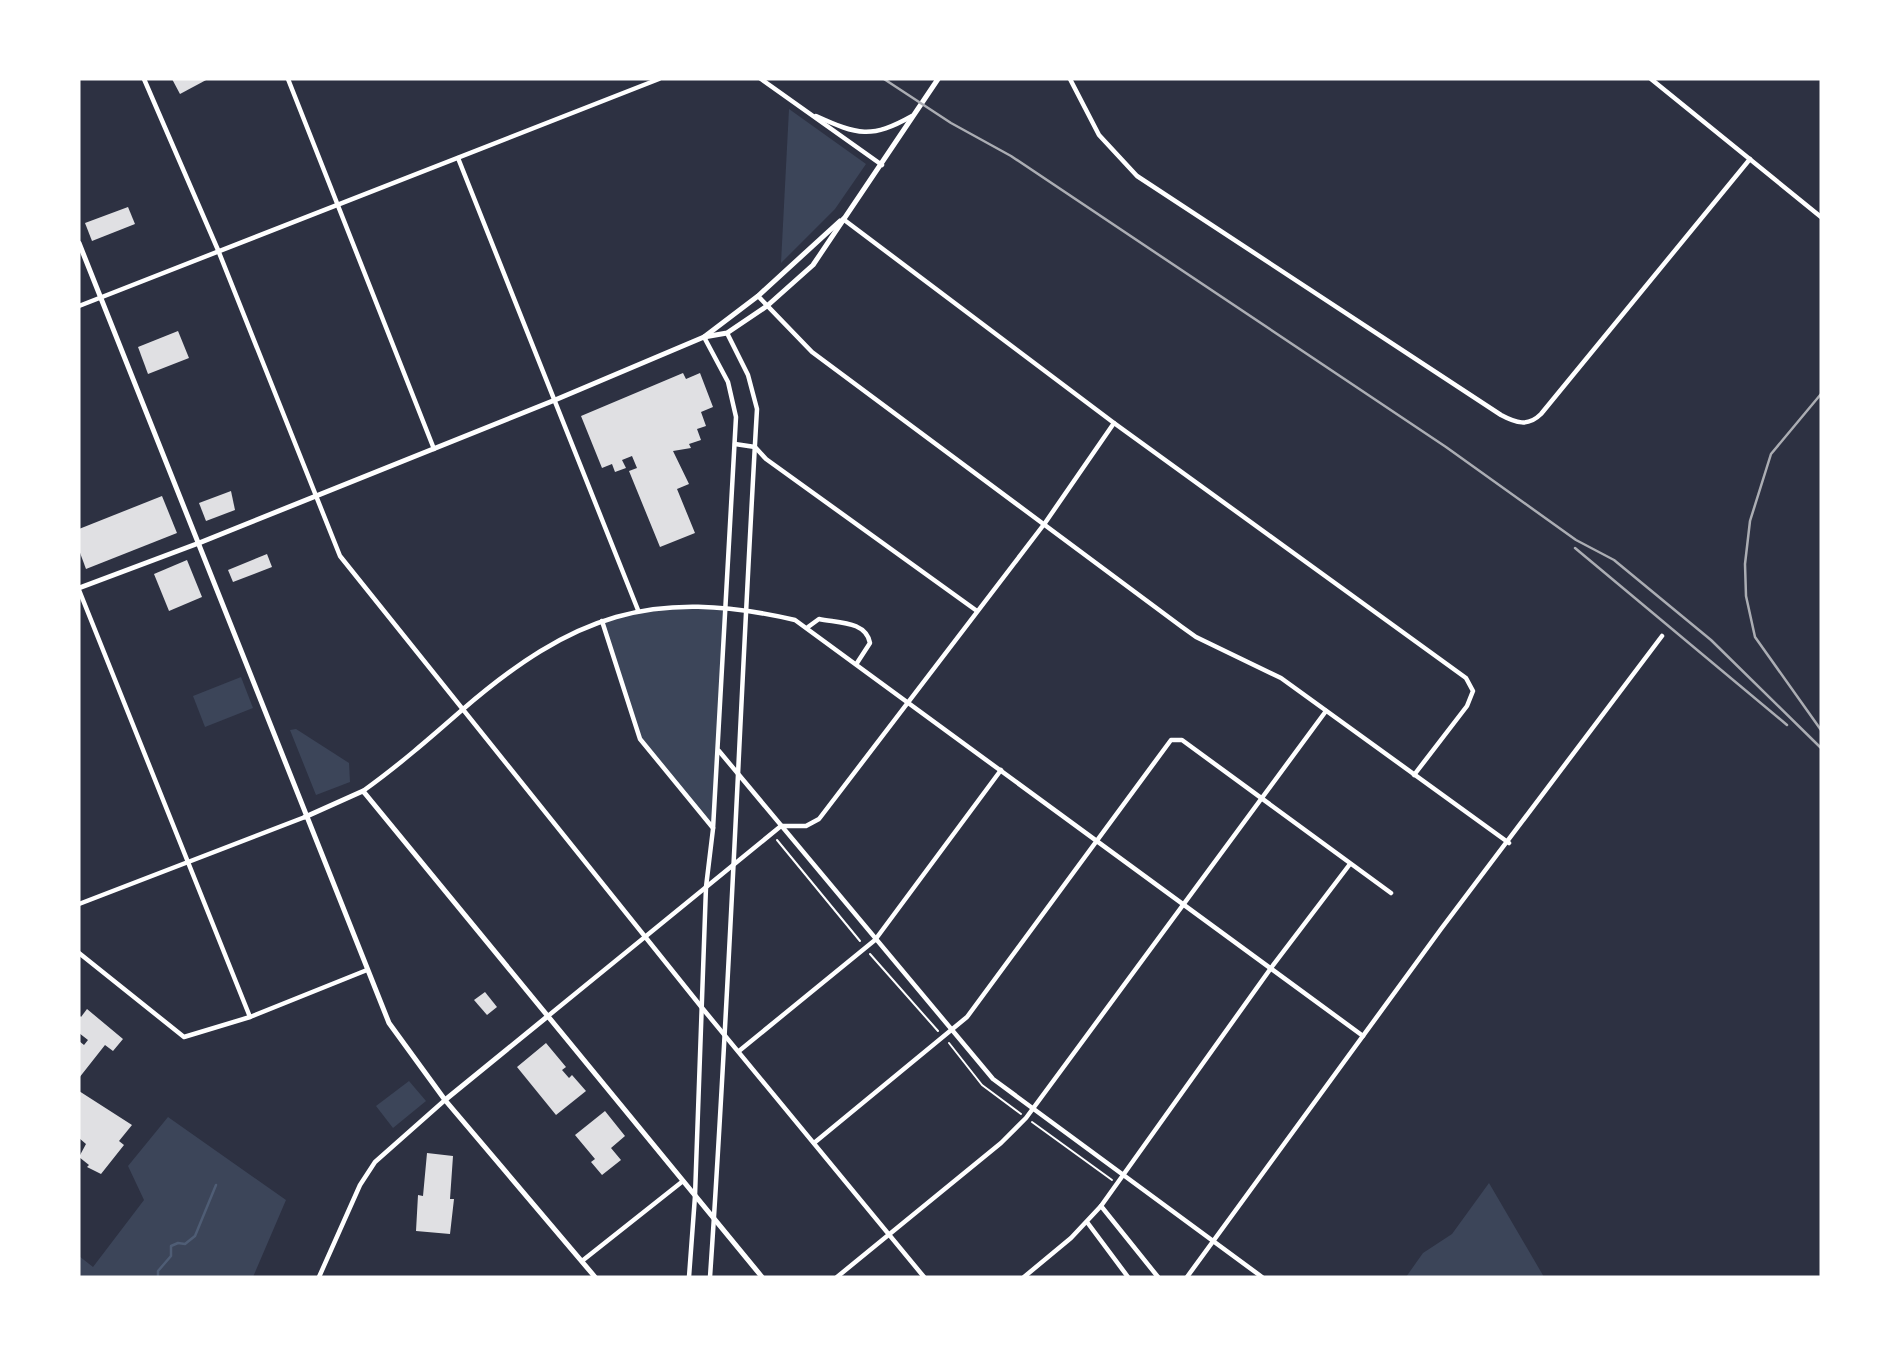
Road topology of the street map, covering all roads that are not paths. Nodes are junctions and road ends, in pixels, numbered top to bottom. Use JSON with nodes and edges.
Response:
{"nodes":[{"id":1,"x":144,"y":79,"type":"edge"},
{"id":2,"x":288,"y":79,"type":"edge"},
{"id":3,"x":659,"y":79,"type":"edge"},
{"id":4,"x":761,"y":79,"type":"edge"},
{"id":5,"x":938,"y":79,"type":"edge"},
{"id":6,"x":1070,"y":79,"type":"edge"},
{"id":7,"x":1651,"y":79,"type":"edge"},
{"id":8,"x":811,"y":114,"type":"junction"},
{"id":9,"x":913,"y":116,"type":"junction"},
{"id":10,"x":458,"y":158,"type":"junction"},
{"id":11,"x":1750,"y":159,"type":"junction"},
{"id":12,"x":882,"y":165,"type":"junction"},
{"id":13,"x":338,"y":202,"type":"junction"},
{"id":14,"x":1821,"y":217,"type":"edge"},
{"id":15,"x":843,"y":219,"type":"junction"},
{"id":16,"x":79,"y":243,"type":"edge"},
{"id":17,"x":218,"y":250,"type":"junction"},
{"id":18,"x":758,"y":296,"type":"junction"},
{"id":19,"x":100,"y":297,"type":"junction"},
{"id":20,"x":79,"y":306,"type":"edge"},
{"id":21,"x":767,"y":306,"type":"junction"},
{"id":22,"x":727,"y":333,"type":"junction"},
{"id":23,"x":704,"y":337,"type":"junction"},
{"id":24,"x":555,"y":400,"type":"junction"},
{"id":25,"x":1114,"y":423,"type":"junction"},
{"id":26,"x":735,"y":444,"type":"junction"},
{"id":27,"x":755,"y":447,"type":"junction"},
{"id":28,"x":434,"y":449,"type":"junction"},
{"id":29,"x":316,"y":496,"type":"junction"},
{"id":30,"x":1045,"y":523,"type":"junction"},
{"id":31,"x":199,"y":543,"type":"junction"},
{"id":32,"x":79,"y":589,"type":"edge"},
{"id":33,"x":724,"y":607,"type":"junction"},
{"id":34,"x":638,"y":610,"type":"junction"},
{"id":35,"x":747,"y":610,"type":"junction"},
{"id":36,"x":977,"y":611,"type":"junction"},
{"id":37,"x":602,"y":621,"type":"junction"},
{"id":38,"x":808,"y":627,"type":"junction"},
{"id":39,"x":1662,"y":636,"type":"dead end"},
{"id":40,"x":857,"y":663,"type":"junction"},
{"id":41,"x":909,"y":702,"type":"junction"},
{"id":42,"x":463,"y":709,"type":"junction"},
{"id":43,"x":1326,"y":711,"type":"junction"},
{"id":44,"x":718,"y":749,"type":"junction"},
{"id":45,"x":1001,"y":770,"type":"junction"},
{"id":46,"x":736,"y":771,"type":"junction"},
{"id":47,"x":1414,"y":775,"type":"junction"},
{"id":48,"x":363,"y":791,"type":"junction"},
{"id":49,"x":1261,"y":797,"type":"junction"},
{"id":50,"x":306,"y":817,"type":"junction"},
{"id":51,"x":781,"y":826,"type":"junction"},
{"id":52,"x":713,"y":829,"type":"junction"},
{"id":53,"x":1096,"y":840,"type":"junction"},
{"id":54,"x":1509,"y":843,"type":"junction"},
{"id":55,"x":188,"y":862,"type":"junction"},
{"id":56,"x":736,"y":862,"type":"junction"},
{"id":57,"x":1350,"y":864,"type":"junction"},
{"id":58,"x":706,"y":887,"type":"junction"},
{"id":59,"x":1391,"y":892,"type":"dead end"},
{"id":60,"x":79,"y":904,"type":"edge"},
{"id":61,"x":1183,"y":904,"type":"junction"},
{"id":62,"x":646,"y":937,"type":"junction"},
{"id":63,"x":875,"y":940,"type":"junction"},
{"id":64,"x":79,"y":953,"type":"edge"},
{"id":65,"x":1271,"y":968,"type":"junction"},
{"id":66,"x":367,"y":970,"type":"junction"},
{"id":67,"x":703,"y":1009,"type":"junction"},
{"id":68,"x":548,"y":1016,"type":"junction"},
{"id":69,"x":250,"y":1017,"type":"junction"},
{"id":70,"x":951,"y":1028,"type":"junction"},
{"id":71,"x":723,"y":1033,"type":"junction"},
{"id":72,"x":1363,"y":1036,"type":"junction"},
{"id":73,"x":739,"y":1051,"type":"junction"},
{"id":74,"x":445,"y":1100,"type":"junction"},
{"id":75,"x":1034,"y":1108,"type":"junction"},
{"id":76,"x":814,"y":1143,"type":"junction"},
{"id":77,"x":1122,"y":1172,"type":"junction"},
{"id":78,"x":683,"y":1181,"type":"junction"},
{"id":79,"x":695,"y":1196,"type":"junction"},
{"id":80,"x":1101,"y":1206,"type":"junction"},
{"id":81,"x":714,"y":1218,"type":"junction"},
{"id":82,"x":1087,"y":1222,"type":"junction"},
{"id":83,"x":889,"y":1235,"type":"junction"},
{"id":84,"x":1214,"y":1241,"type":"junction"},
{"id":85,"x":582,"y":1261,"type":"junction"},
{"id":86,"x":319,"y":1277,"type":"edge"},
{"id":87,"x":595,"y":1277,"type":"edge"},
{"id":88,"x":689,"y":1277,"type":"edge"},
{"id":89,"x":709,"y":1277,"type":"edge"},
{"id":90,"x":762,"y":1277,"type":"edge"},
{"id":91,"x":837,"y":1277,"type":"edge"},
{"id":92,"x":924,"y":1277,"type":"edge"},
{"id":93,"x":1024,"y":1277,"type":"edge"},
{"id":94,"x":1128,"y":1277,"type":"edge"},
{"id":95,"x":1158,"y":1277,"type":"edge"},
{"id":96,"x":1188,"y":1277,"type":"edge"},
{"id":97,"x":1262,"y":1277,"type":"edge"}],
"edges":[{"from":1,"to":17,"type":"street"},
{"from":2,"to":13,"type":"street"},
{"from":3,"to":10,"type":"street"},
{"from":4,"to":8,"type":"street"},
{"from":5,"to":9,"type":"main road"},
{"from":6,"to":11,"type":"street"},
{"from":7,"to":11,"type":"street"},
{"from":8,"to":9,"type":"street"},
{"from":8,"to":12,"type":"street"},
{"from":9,"to":12,"type":"main road"},
{"from":10,"to":13,"type":"street"},
{"from":10,"to":24,"type":"street"},
{"from":11,"to":14,"type":"street"},
{"from":12,"to":15,"type":"main road"},
{"from":13,"to":17,"type":"street"},
{"from":13,"to":28,"type":"street"},
{"from":15,"to":18,"type":"main road"},
{"from":15,"to":21,"type":"main road"},
{"from":15,"to":25,"type":"street"},
{"from":16,"to":19,"type":"main road"},
{"from":17,"to":19,"type":"street"},
{"from":17,"to":29,"type":"street"},
{"from":18,"to":21,"type":"street"},
{"from":18,"to":23,"type":"main road"},
{"from":19,"to":20,"type":"street"},
{"from":19,"to":31,"type":"main road"},
{"from":21,"to":22,"type":"main road"},
{"from":21,"to":30,"type":"street"},
{"from":22,"to":23,"type":"main road"},
{"from":22,"to":27,"type":"street"},
{"from":23,"to":24,"type":"main road"},
{"from":23,"to":26,"type":"street"},
{"from":24,"to":28,"type":"main road"},
{"from":24,"to":34,"type":"street"},
{"from":25,"to":30,"type":"street"},
{"from":25,"to":47,"type":"street"},
{"from":26,"to":27,"type":"street"},
{"from":26,"to":33,"type":"street"},
{"from":27,"to":35,"type":"street"},
{"from":27,"to":36,"type":"street"},
{"from":28,"to":29,"type":"main road"},
{"from":29,"to":31,"type":"main road"},
{"from":29,"to":42,"type":"street"},
{"from":30,"to":36,"type":"street"},
{"from":30,"to":43,"type":"street"},
{"from":31,"to":32,"type":"main road"},
{"from":31,"to":50,"type":"main road"},
{"from":32,"to":55,"type":"street"},
{"from":33,"to":34,"type":"street"},
{"from":33,"to":35,"type":"street"},
{"from":33,"to":44,"type":"street"},
{"from":34,"to":37,"type":"street"},
{"from":35,"to":38,"type":"street"},
{"from":35,"to":46,"type":"street"},
{"from":36,"to":41,"type":"street"},
{"from":37,"to":42,"type":"street"},
{"from":37,"to":52,"type":"street"},
{"from":38,"to":40,"type":"street"},
{"from":38,"to":40,"type":"street"},
{"from":39,"to":54,"type":"street"},
{"from":40,"to":41,"type":"street"},
{"from":41,"to":45,"type":"street"},
{"from":41,"to":51,"type":"street"},
{"from":42,"to":48,"type":"street"},
{"from":42,"to":62,"type":"street"},
{"from":43,"to":47,"type":"street"},
{"from":43,"to":49,"type":"street"},
{"from":44,"to":46,"type":"street"},
{"from":44,"to":52,"type":"street"},
{"from":45,"to":53,"type":"street"},
{"from":45,"to":63,"type":"street"},
{"from":46,"to":51,"type":"street"},
{"from":46,"to":56,"type":"street"},
{"from":47,"to":54,"type":"street"},
{"from":48,"to":50,"type":"main road"},
{"from":48,"to":68,"type":"main road"},
{"from":49,"to":53,"type":"street"},
{"from":49,"to":57,"type":"street"},
{"from":49,"to":61,"type":"street"},
{"from":50,"to":55,"type":"street"},
{"from":50,"to":66,"type":"main road"},
{"from":51,"to":56,"type":"street"},
{"from":51,"to":63,"type":"street"},
{"from":52,"to":58,"type":"street"},
{"from":53,"to":61,"type":"street"},
{"from":53,"to":70,"type":"street"},
{"from":54,"to":72,"type":"street"},
{"from":55,"to":60,"type":"street"},
{"from":55,"to":69,"type":"street"},
{"from":56,"to":58,"type":"street"},
{"from":56,"to":71,"type":"street"},
{"from":57,"to":59,"type":"street"},
{"from":57,"to":65,"type":"street"},
{"from":58,"to":62,"type":"street"},
{"from":58,"to":67,"type":"street"},
{"from":61,"to":65,"type":"street"},
{"from":61,"to":75,"type":"street"},
{"from":62,"to":67,"type":"street"},
{"from":62,"to":68,"type":"street"},
{"from":63,"to":70,"type":"street"},
{"from":63,"to":73,"type":"street"},
{"from":64,"to":69,"type":"street"},
{"from":65,"to":72,"type":"street"},
{"from":65,"to":77,"type":"street"},
{"from":66,"to":69,"type":"street"},
{"from":66,"to":74,"type":"main road"},
{"from":67,"to":71,"type":"street"},
{"from":67,"to":79,"type":"street"},
{"from":68,"to":74,"type":"main road"},
{"from":68,"to":78,"type":"main road"},
{"from":70,"to":75,"type":"street"},
{"from":70,"to":76,"type":"street"},
{"from":71,"to":73,"type":"street"},
{"from":71,"to":81,"type":"street"},
{"from":72,"to":84,"type":"street"},
{"from":73,"to":76,"type":"street"},
{"from":74,"to":85,"type":"main road"},
{"from":74,"to":86,"type":"street"},
{"from":75,"to":77,"type":"street"},
{"from":75,"to":83,"type":"street"},
{"from":76,"to":83,"type":"street"},
{"from":77,"to":80,"type":"street"},
{"from":77,"to":84,"type":"street"},
{"from":78,"to":79,"type":"main road"},
{"from":78,"to":85,"type":"street"},
{"from":79,"to":81,"type":"main road"},
{"from":79,"to":88,"type":"street"},
{"from":80,"to":82,"type":"street"},
{"from":80,"to":95,"type":"street"},
{"from":81,"to":89,"type":"street"},
{"from":81,"to":90,"type":"main road"},
{"from":82,"to":93,"type":"street"},
{"from":82,"to":94,"type":"street"},
{"from":83,"to":91,"type":"street"},
{"from":83,"to":92,"type":"street"},
{"from":84,"to":96,"type":"street"},
{"from":84,"to":97,"type":"street"},
{"from":85,"to":87,"type":"main road"}]}
